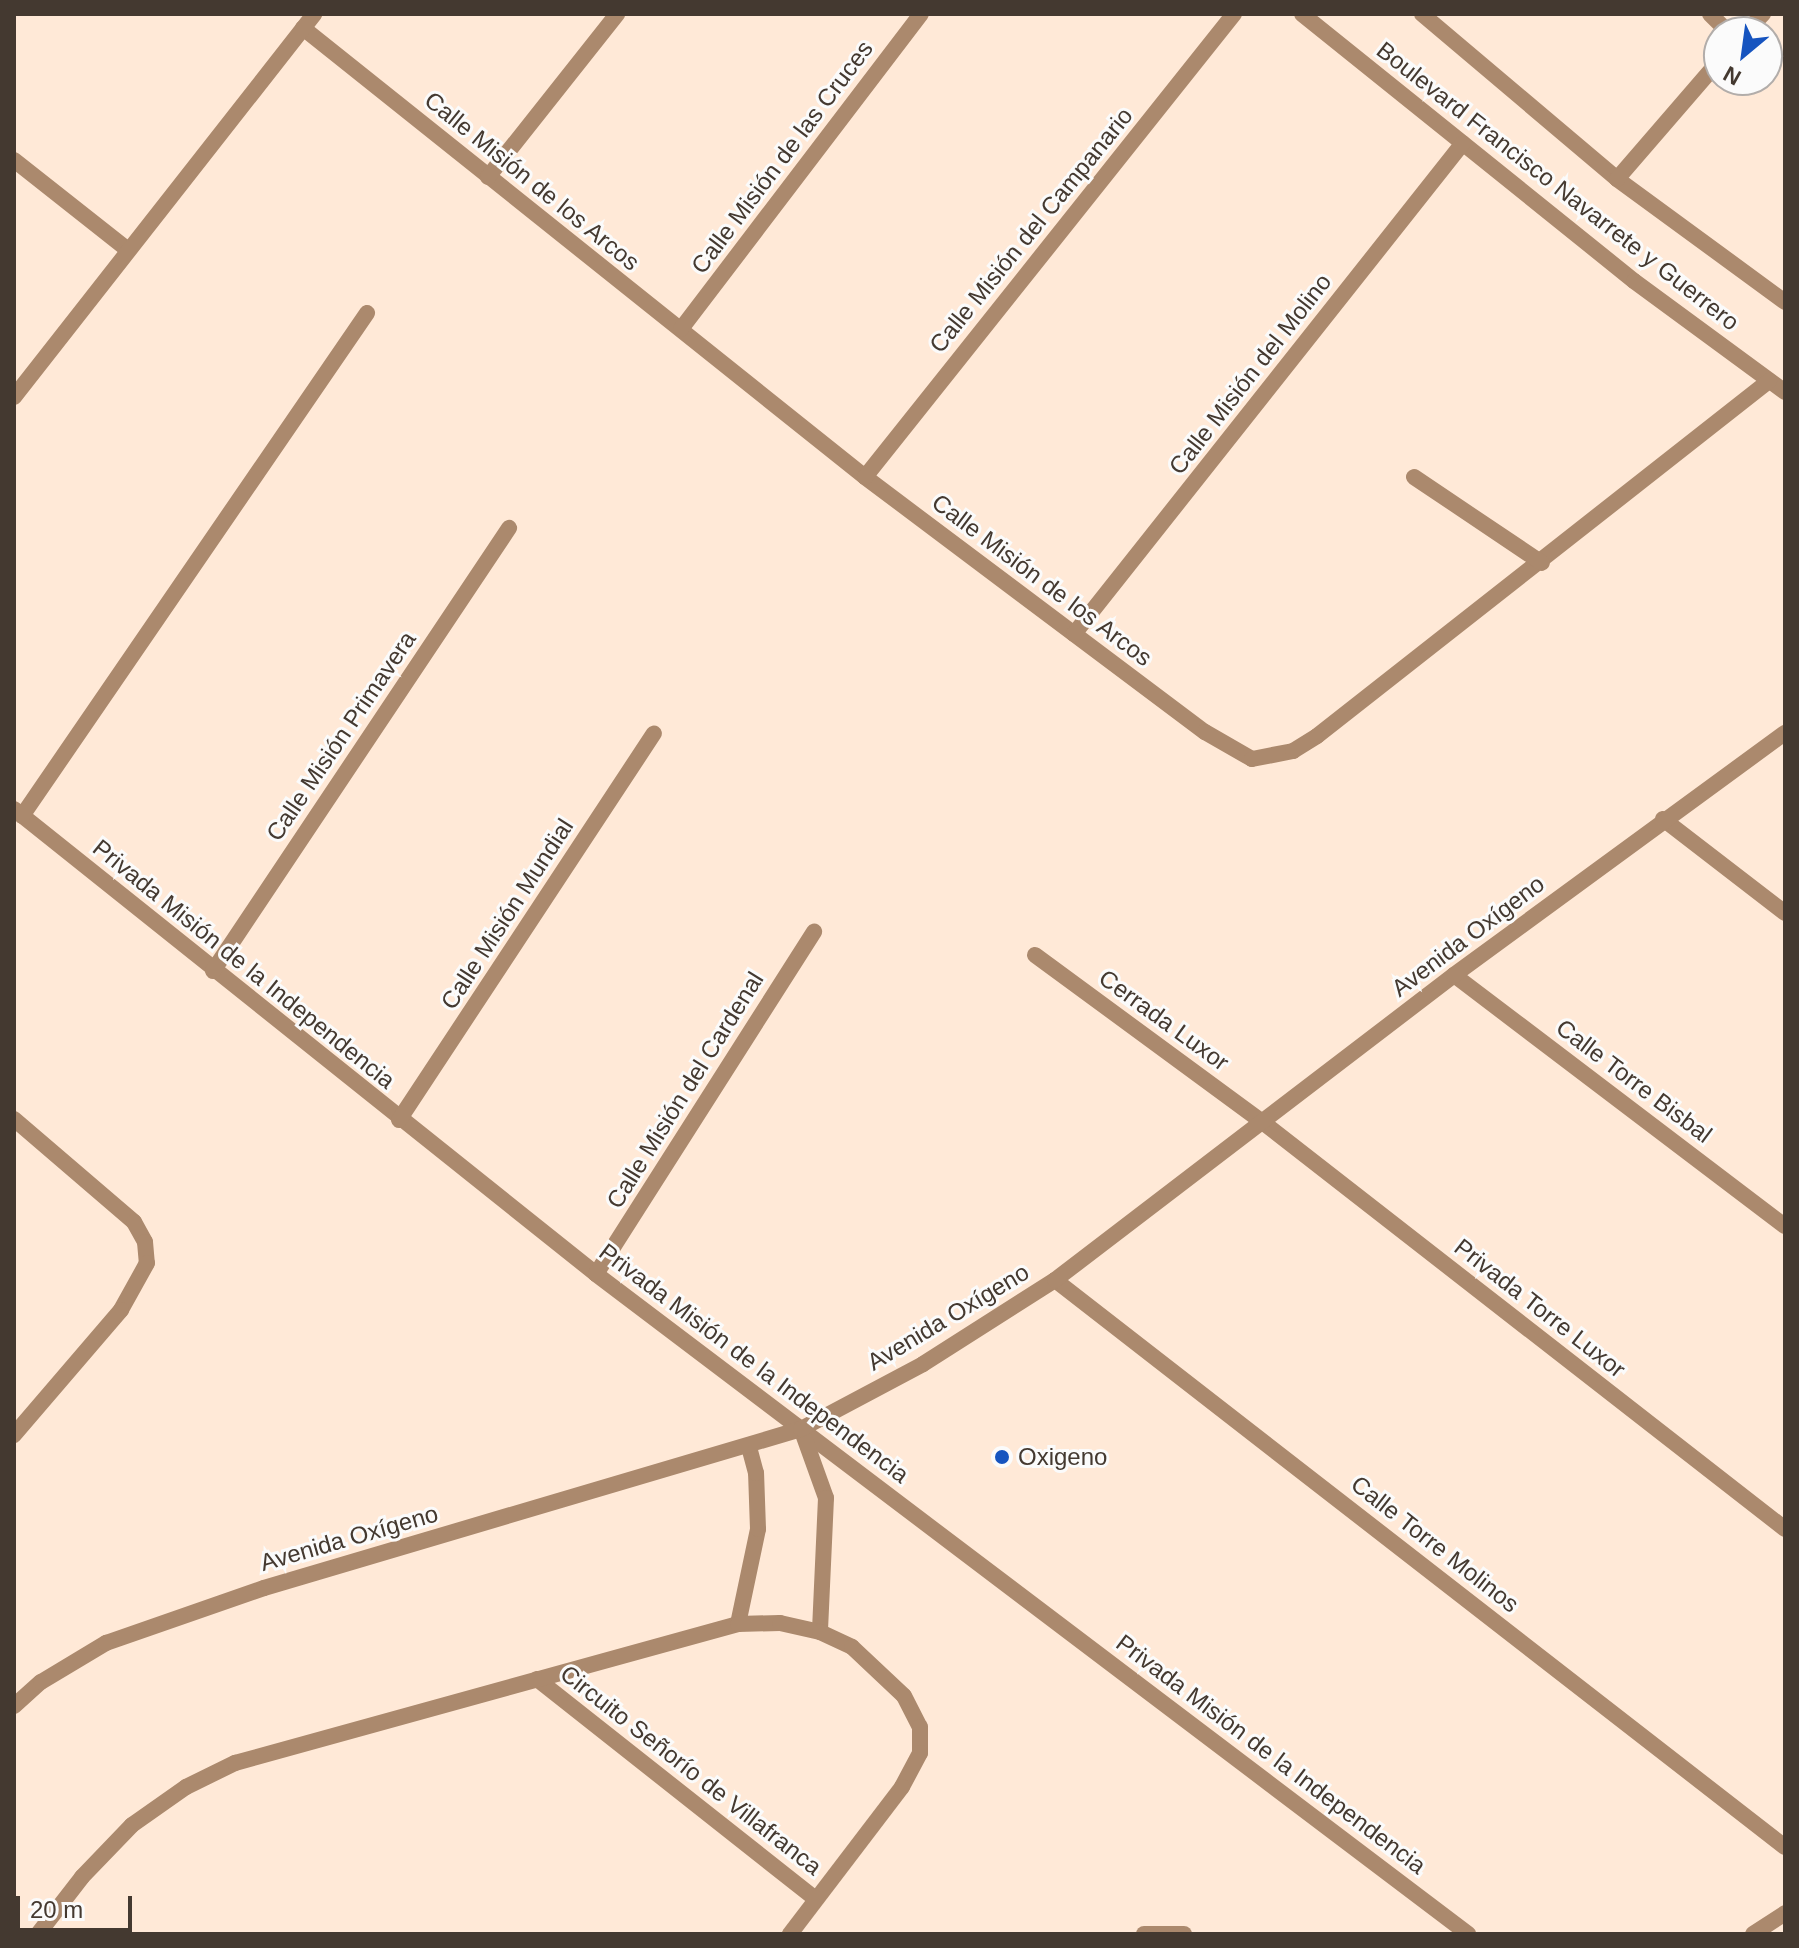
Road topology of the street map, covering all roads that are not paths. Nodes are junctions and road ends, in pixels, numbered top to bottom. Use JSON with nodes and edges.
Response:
{"nodes":[{"id":1,"x":314,"y":14,"type":"edge"},
{"id":2,"x":617,"y":14,"type":"edge"},
{"id":3,"x":921,"y":14,"type":"edge"},
{"id":4,"x":1234,"y":14,"type":"edge"},
{"id":5,"x":1302,"y":14,"type":"edge"},
{"id":6,"x":1422,"y":14,"type":"edge"},
{"id":7,"x":303,"y":28,"type":"junction"},
{"id":8,"x":1703,"y":80,"type":"edge"},
{"id":9,"x":1463,"y":143,"type":"junction"},
{"id":10,"x":14,"y":160,"type":"edge"},
{"id":11,"x":488,"y":177,"type":"junction"},
{"id":12,"x":1617,"y":179,"type":"junction"},
{"id":13,"x":128,"y":250,"type":"junction"},
{"id":14,"x":1785,"y":302,"type":"edge"},
{"id":15,"x":367,"y":313,"type":"dead end"},
{"id":16,"x":681,"y":329,"type":"junction"},
{"id":17,"x":1769,"y":381,"type":"junction"},
{"id":18,"x":1785,"y":392,"type":"edge"},
{"id":19,"x":14,"y":397,"type":"edge"},
{"id":20,"x":865,"y":477,"type":"junction"},
{"id":21,"x":1414,"y":477,"type":"dead end"},
{"id":22,"x":509,"y":528,"type":"dead end"},
{"id":23,"x":1542,"y":563,"type":"junction"},
{"id":24,"x":1074,"y":634,"type":"junction"},
{"id":25,"x":1785,"y":733,"type":"edge"},
{"id":26,"x":654,"y":734,"type":"dead end"},
{"id":27,"x":18,"y":812,"type":"edge"},
{"id":28,"x":1663,"y":819,"type":"junction"},
{"id":29,"x":1785,"y":913,"type":"edge"},
{"id":30,"x":814,"y":932,"type":"dead end"},
{"id":31,"x":1035,"y":955,"type":"dead end"},
{"id":32,"x":213,"y":971,"type":"junction"},
{"id":33,"x":1454,"y":975,"type":"junction"},
{"id":34,"x":14,"y":1119,"type":"edge"},
{"id":35,"x":399,"y":1120,"type":"junction"},
{"id":36,"x":1265,"y":1124,"type":"junction"},
{"id":37,"x":1785,"y":1226,"type":"edge"},
{"id":38,"x":596,"y":1274,"type":"junction"},
{"id":39,"x":1055,"y":1280,"type":"junction"},
{"id":40,"x":18,"y":1424,"type":"edge"},
{"id":41,"x":801,"y":1429,"type":"junction"},
{"id":42,"x":749,"y":1446,"type":"junction"},
{"id":43,"x":1785,"y":1529,"type":"edge"},
{"id":44,"x":738,"y":1624,"type":"junction"},
{"id":45,"x":820,"y":1632,"type":"junction"},
{"id":46,"x":537,"y":1679,"type":"junction"},
{"id":47,"x":14,"y":1706,"type":"edge"},
{"id":48,"x":1785,"y":1847,"type":"edge"},
{"id":49,"x":816,"y":1899,"type":"junction"},
{"id":50,"x":1785,"y":1913,"type":"edge"},
{"id":51,"x":1457,"y":1931,"type":"edge"},
{"id":52,"x":38,"y":1934,"type":"edge"},
{"id":53,"x":790,"y":1934,"type":"edge"},
{"id":54,"x":1144,"y":1934,"type":"edge"},
{"id":55,"x":1184,"y":1934,"type":"edge"},
{"id":56,"x":1753,"y":1934,"type":"edge"}],
"edges":[{"from":1,"to":7,"type":"street"},
{"from":2,"to":11,"type":"street"},
{"from":3,"to":16,"type":"street","name":"Calle Misión de las Cruces"},
{"from":4,"to":20,"type":"street","name":"Calle Misión del Campanario"},
{"from":5,"to":9,"type":"street","name":"Boulevard Francisco Navarrete y Guerrero"},
{"from":6,"to":12,"type":"street","name":"Boulevard Francisco Navarrete y Guerrero"},
{"from":7,"to":11,"type":"street","name":"Calle Misión de los Arcos"},
{"from":7,"to":13,"type":"street"},
{"from":8,"to":12,"type":"street"},
{"from":9,"to":17,"type":"street","name":"Boulevard Francisco Navarrete y Guerrero"},
{"from":9,"to":24,"type":"street","name":"Calle Misión del Molino"},
{"from":10,"to":13,"type":"street"},
{"from":11,"to":16,"type":"street","name":"Calle Misión de los Arcos"},
{"from":12,"to":14,"type":"street","name":"Boulevard Francisco Navarrete y Guerrero"},
{"from":13,"to":19,"type":"street"},
{"from":15,"to":27,"type":"street","name":"Privada Misión de la Independencia"},
{"from":16,"to":20,"type":"street","name":"Calle Misión de los Arcos"},
{"from":17,"to":18,"type":"street","name":"Boulevard Francisco Navarrete y Guerrero"},
{"from":17,"to":23,"type":"street","name":"Calle Misión de los Arcos"},
{"from":20,"to":24,"type":"street","name":"Calle Misión de los Arcos"},
{"from":21,"to":23,"type":"street"},
{"from":22,"to":32,"type":"street","name":"Calle Misión Primavera"},
{"from":23,"to":24,"type":"street","name":"Calle Misión de los Arcos"},
{"from":25,"to":28,"type":"street","name":"Avenida Oxígeno"},
{"from":26,"to":35,"type":"street","name":"Calle Misión Mundial"},
{"from":27,"to":32,"type":"street","name":"Privada Misión de la Independencia"},
{"from":28,"to":29,"type":"street"},
{"from":28,"to":33,"type":"street","name":"Avenida Oxígeno"},
{"from":30,"to":38,"type":"street","name":"Calle Misión del Cardenal"},
{"from":31,"to":36,"type":"street","name":"Cerrada Luxor"},
{"from":32,"to":35,"type":"street","name":"Privada Misión de la Independencia"},
{"from":33,"to":36,"type":"street","name":"Avenida Oxígeno"},
{"from":33,"to":37,"type":"street","name":"Calle Torre Bisbal"},
{"from":34,"to":40,"type":"street"},
{"from":35,"to":38,"type":"street","name":"Privada Misión de la Independencia"},
{"from":36,"to":39,"type":"street","name":"Avenida Oxígeno"},
{"from":36,"to":43,"type":"street","name":"Privada Torre Luxor"},
{"from":38,"to":41,"type":"street","name":"Privada Misión de la Independencia"},
{"from":39,"to":41,"type":"street","name":"Avenida Oxígeno"},
{"from":39,"to":48,"type":"street","name":"Calle Torre Molinos"},
{"from":41,"to":42,"type":"street","name":"Avenida Oxígeno"},
{"from":41,"to":45,"type":"street"},
{"from":41,"to":51,"type":"street","name":"Privada Misión de la Independencia"},
{"from":42,"to":44,"type":"street"},
{"from":42,"to":47,"type":"street","name":"Avenida Oxígeno"},
{"from":44,"to":45,"type":"street","name":"Circuito Señorío de Villafranca"},
{"from":44,"to":46,"type":"street","name":"Circuito Señorío de Villafranca"},
{"from":45,"to":49,"type":"street","name":"Circuito Señorío de Villafranca"},
{"from":46,"to":49,"type":"street","name":"Circuito Señorío de Villafranca"},
{"from":46,"to":52,"type":"street","name":"Circuito Señorío de Villafranca"},
{"from":49,"to":53,"type":"street","name":"Circuito Señorío de Villafranca"},
{"from":50,"to":56,"type":"street"},
{"from":54,"to":55,"type":"street"}]}
